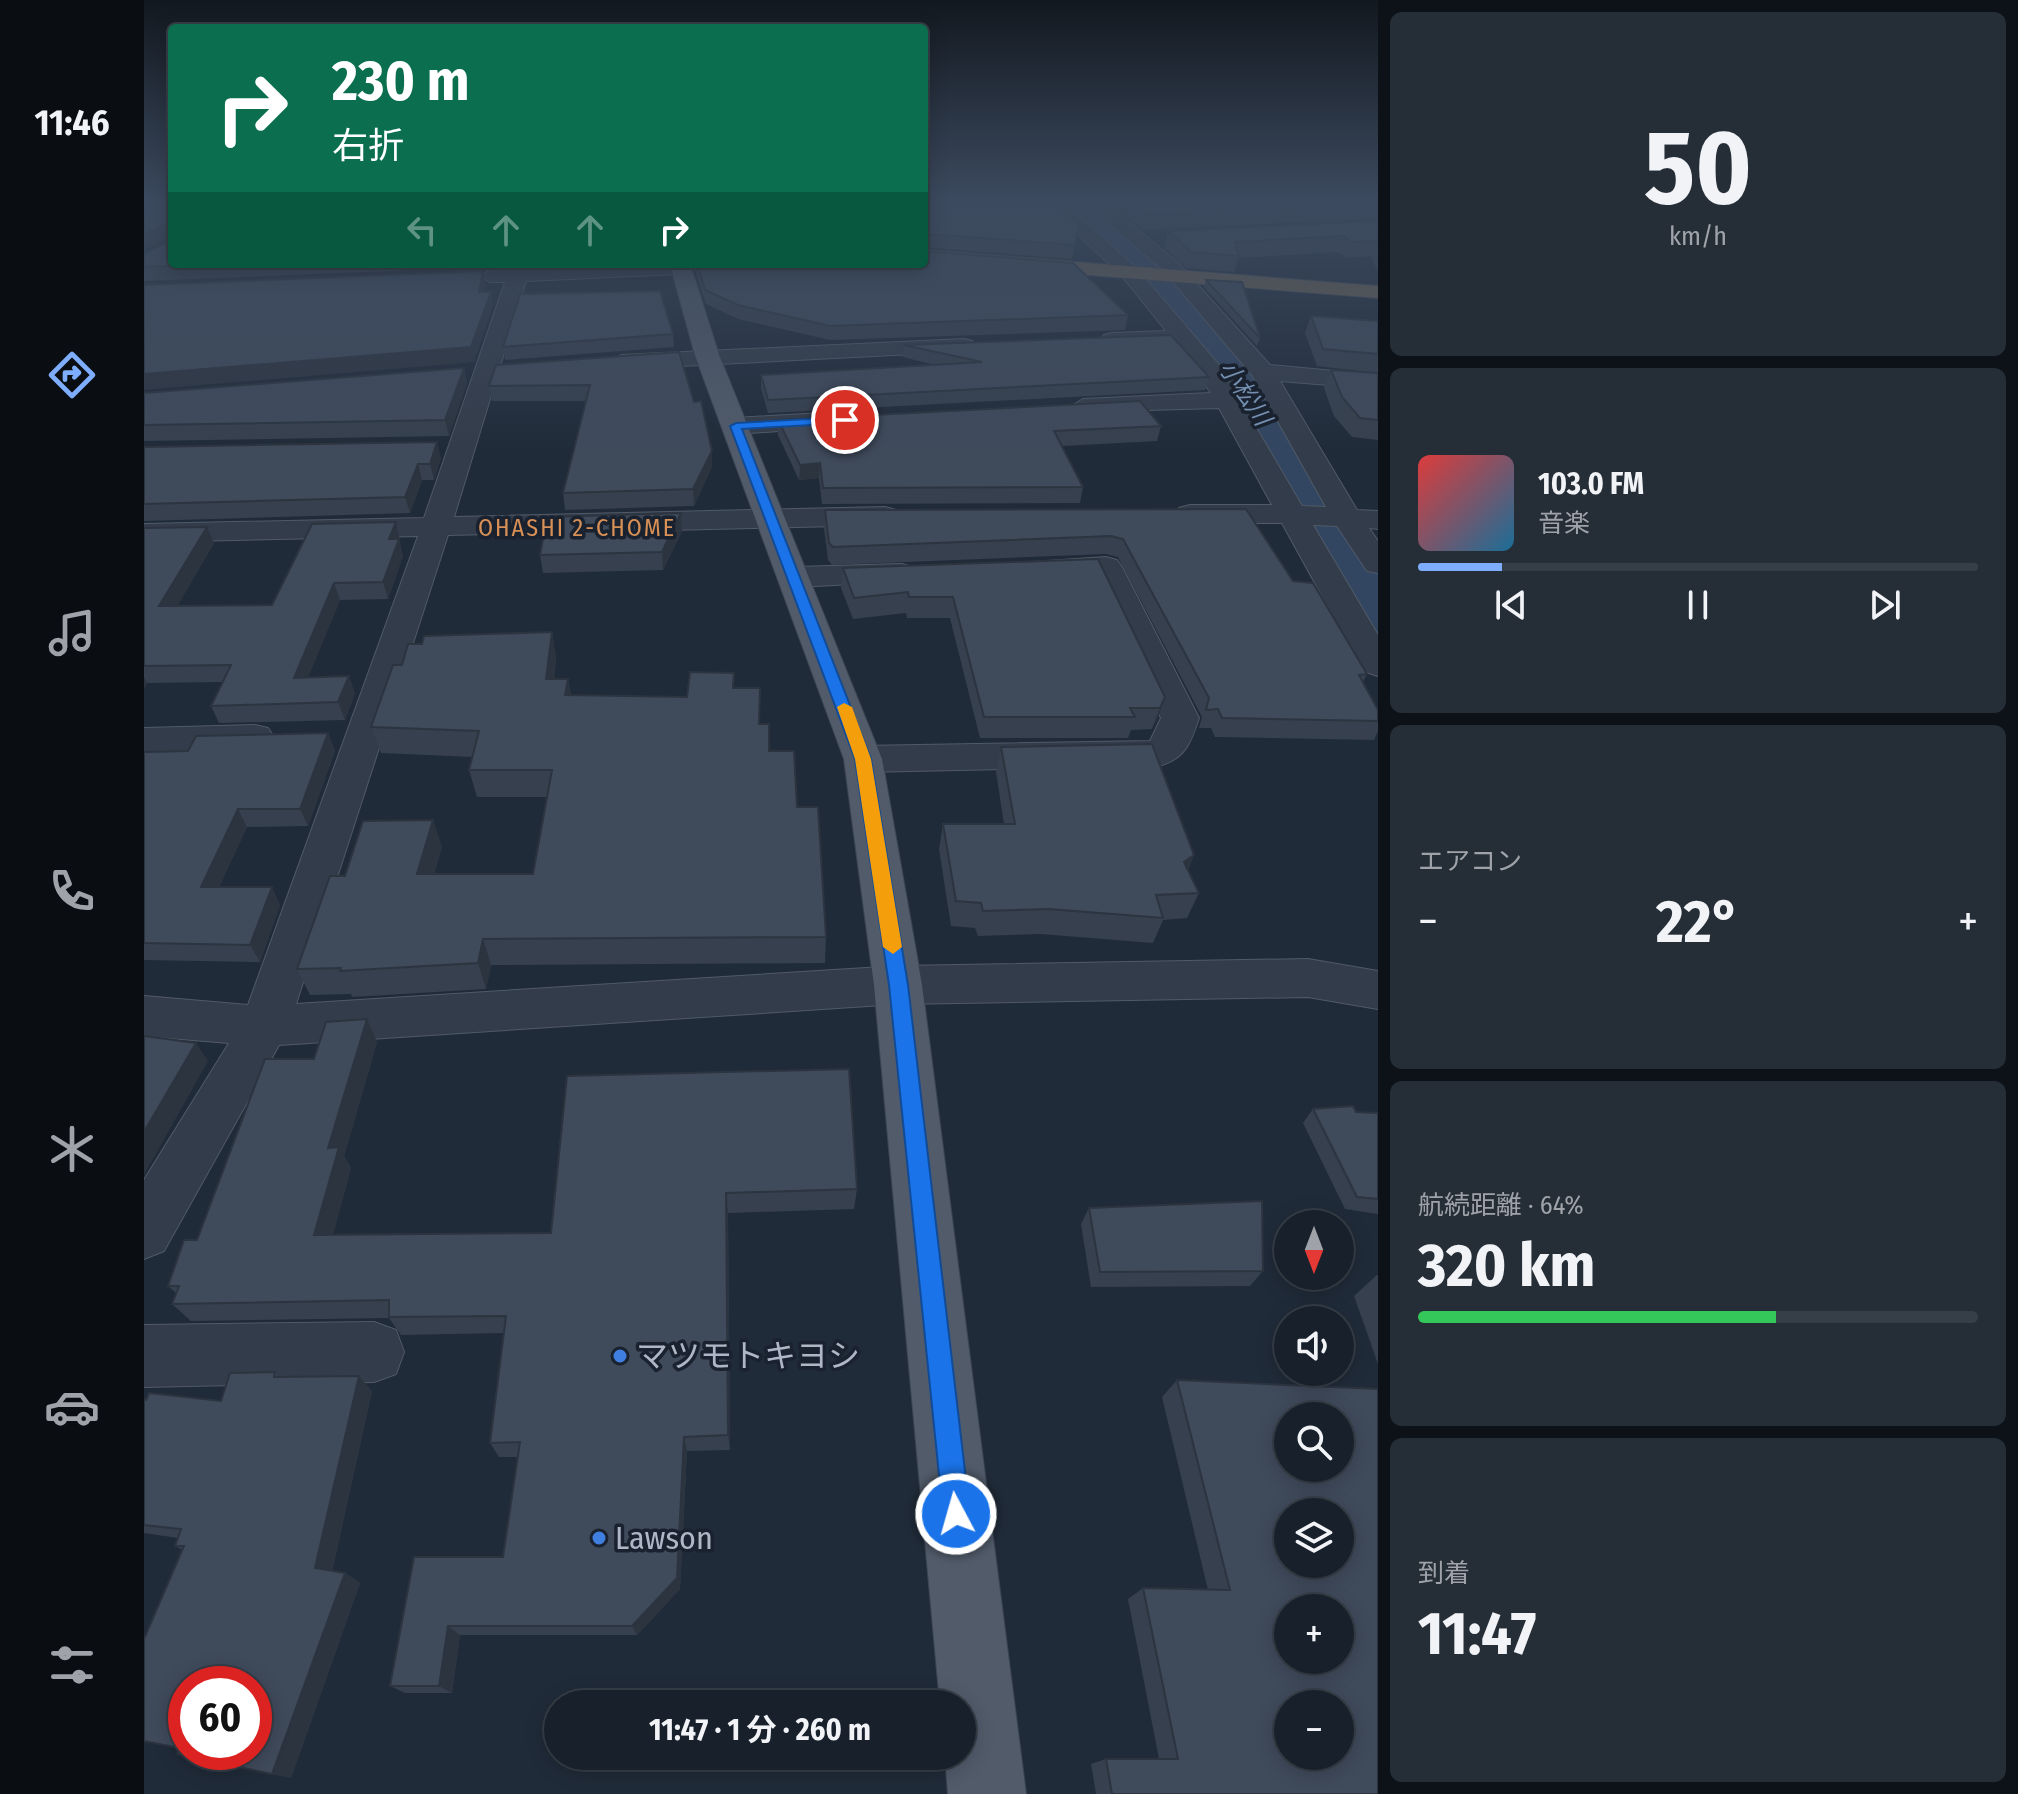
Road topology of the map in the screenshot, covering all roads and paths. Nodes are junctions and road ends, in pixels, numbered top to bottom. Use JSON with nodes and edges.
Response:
{"nodes":[{"id":1,"x":514,"y":285,"type":"edge"},
{"id":2,"x":687,"y":285,"type":"edge"},
{"id":3,"x":1140,"y":285,"type":"edge"},
{"id":4,"x":1184,"y":285,"type":"edge"},
{"id":5,"x":1307,"y":285,"type":"edge"},
{"id":6,"x":1378,"y":292,"type":"edge"},
{"id":7,"x":1165,"y":316,"type":"junction"},
{"id":8,"x":1104,"y":319,"type":"edge"},
{"id":9,"x":987,"y":335,"type":"edge"},
{"id":10,"x":1182,"y":337,"type":"junction"},
{"id":11,"x":1087,"y":341,"type":"edge"},
{"id":12,"x":707,"y":348,"type":"junction"},
{"id":13,"x":597,"y":358,"type":"edge"},
{"id":14,"x":1263,"y":372,"type":"junction"},
{"id":15,"x":1378,"y":382,"type":"edge"},
{"id":16,"x":1225,"y":400,"type":"junction"},
{"id":17,"x":1060,"y":408,"type":"edge"},
{"id":18,"x":872,"y":419,"type":"edge"},
{"id":19,"x":736,"y":426,"type":"junction"},
{"id":20,"x":1165,"y":514,"type":"edge"},
{"id":21,"x":1290,"y":514,"type":"junction"},
{"id":22,"x":772,"y":516,"type":"junction"},
{"id":23,"x":913,"y":516,"type":"edge"},
{"id":24,"x":1346,"y":517,"type":"junction"},
{"id":25,"x":1378,"y":520,"type":"edge"},
{"id":26,"x":436,"y":527,"type":"junction"},
{"id":27,"x":144,"y":533,"type":"edge"},
{"id":28,"x":1378,"y":564,"type":"edge"},
{"id":29,"x":1012,"y":570,"type":"edge"},
{"id":30,"x":935,"y":573,"type":"edge"},
{"id":31,"x":795,"y":577,"type":"junction"},
{"id":32,"x":1378,"y":665,"type":"edge"},
{"id":33,"x":284,"y":737,"type":"edge"},
{"id":34,"x":144,"y":740,"type":"edge"},
{"id":35,"x":863,"y":759,"type":"junction"},
{"id":36,"x":898,"y":985,"type":"junction"},
{"id":37,"x":1378,"y":990,"type":"edge"},
{"id":38,"x":144,"y":1016,"type":"edge"},
{"id":39,"x":265,"y":1026,"type":"junction"},
{"id":40,"x":144,"y":1232,"type":"edge"},
{"id":41,"x":374,"y":1352,"type":"dead end"},
{"id":42,"x":144,"y":1356,"type":"edge"},
{"id":43,"x":987,"y":1794,"type":"edge"}],
"edges":[{"from":1,"to":26,"type":"street"},
{"from":2,"to":12,"type":"main road"},
{"from":3,"to":7,"type":"street"},
{"from":4,"to":14,"type":"street"},
{"from":5,"to":6,"type":"highway"},
{"from":7,"to":8,"type":"street"},
{"from":7,"to":10,"type":"street"},
{"from":9,"to":12,"type":"street"},
{"from":10,"to":11,"type":"street"},
{"from":10,"to":16,"type":"street"},
{"from":12,"to":13,"type":"street"},
{"from":12,"to":19,"type":"main road"},
{"from":14,"to":15,"type":"street"},
{"from":14,"to":24,"type":"street"},
{"from":16,"to":17,"type":"street"},
{"from":16,"to":21,"type":"street"},
{"from":18,"to":19,"type":"street"},
{"from":19,"to":22,"type":"main road"},
{"from":20,"to":21,"type":"street"},
{"from":21,"to":24,"type":"street"},
{"from":21,"to":32,"type":"street"},
{"from":22,"to":23,"type":"street"},
{"from":22,"to":26,"type":"street"},
{"from":22,"to":31,"type":"main road"},
{"from":24,"to":25,"type":"street"},
{"from":24,"to":28,"type":"street"},
{"from":26,"to":27,"type":"street"},
{"from":26,"to":39,"type":"street"},
{"from":29,"to":35,"type":"street"},
{"from":30,"to":31,"type":"street"},
{"from":31,"to":35,"type":"main road"},
{"from":33,"to":34,"type":"street"},
{"from":35,"to":36,"type":"main road"},
{"from":36,"to":37,"type":"street"},
{"from":36,"to":39,"type":"street"},
{"from":36,"to":43,"type":"main road"},
{"from":38,"to":39,"type":"street"},
{"from":39,"to":40,"type":"street"},
{"from":41,"to":42,"type":"street"}]}
